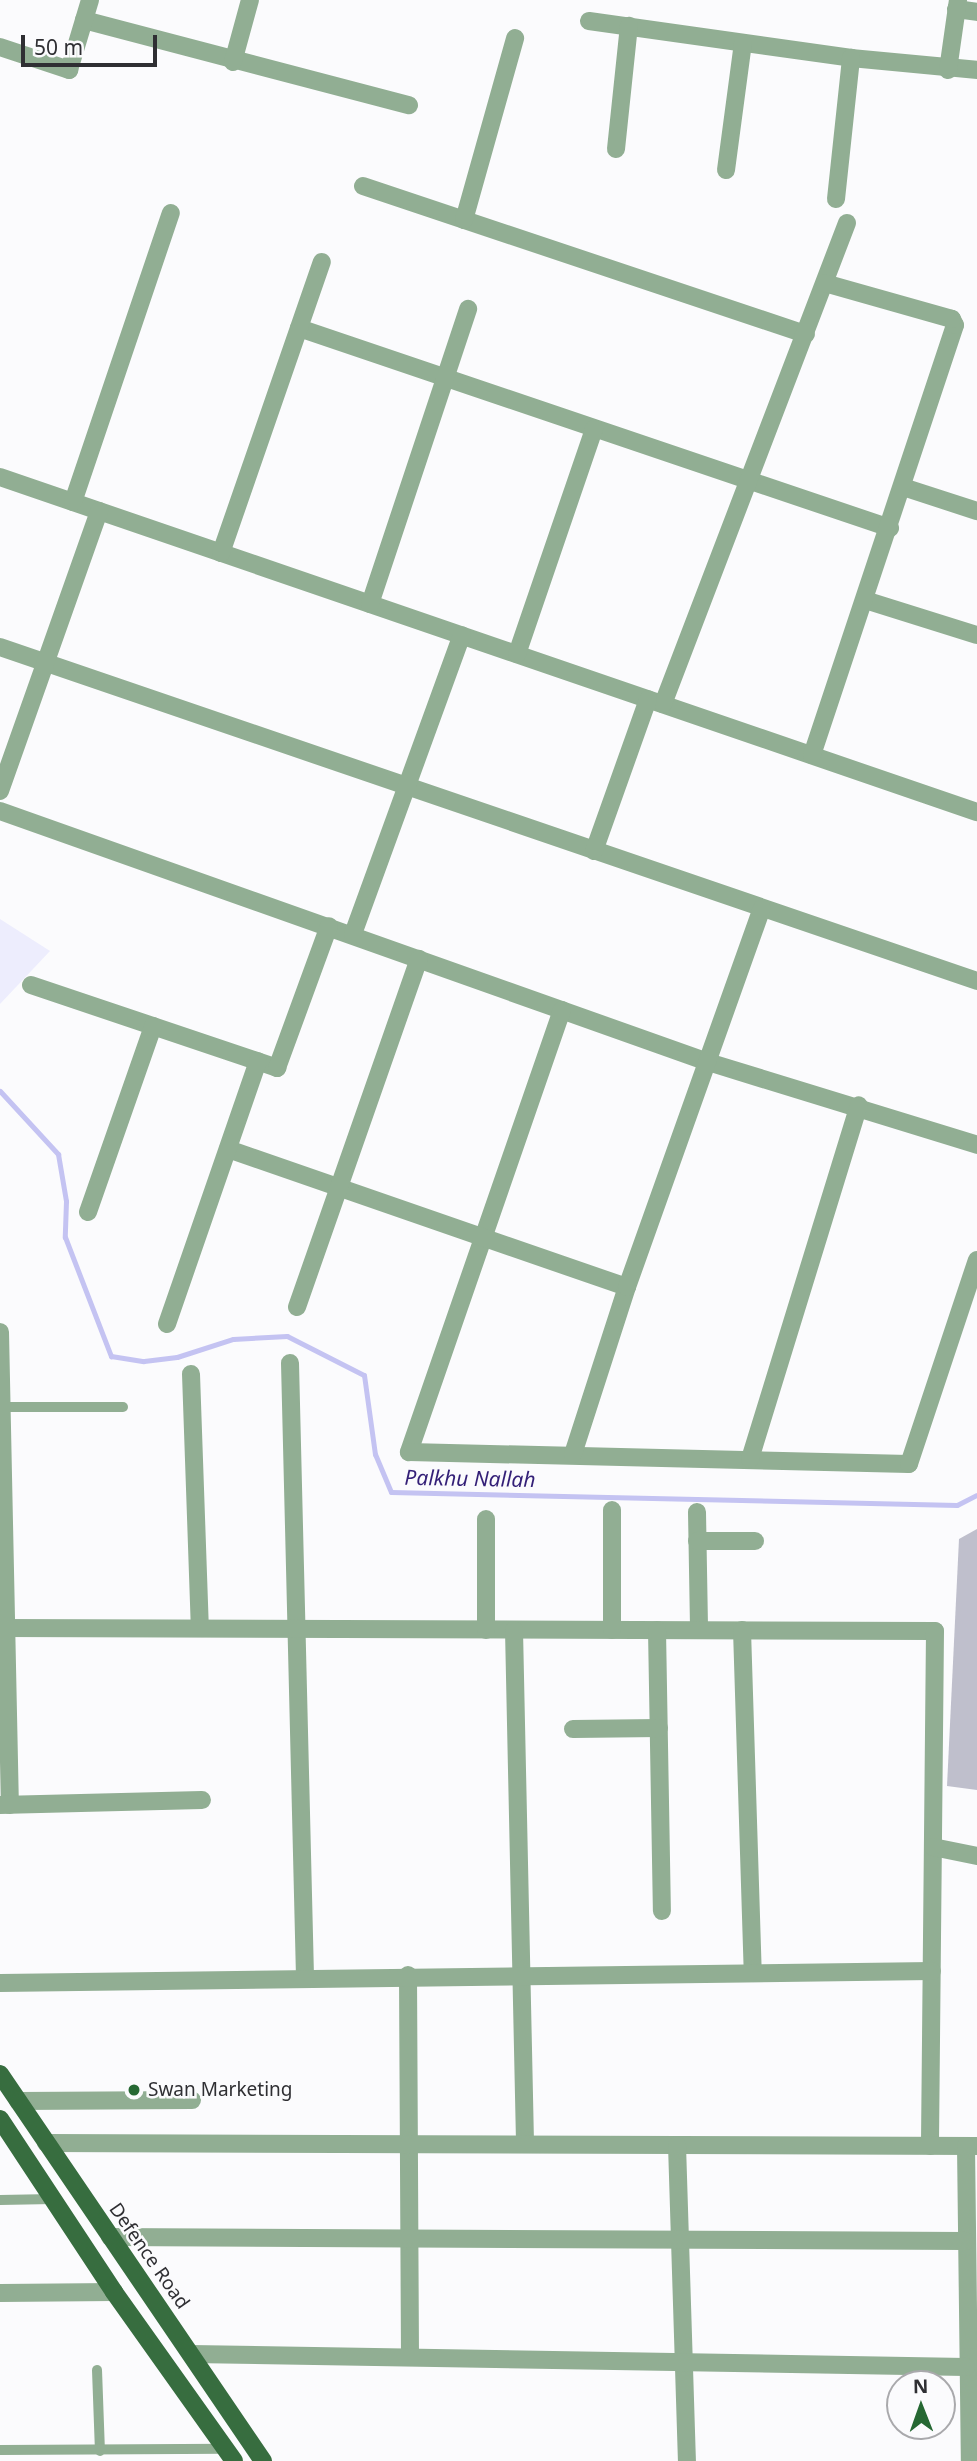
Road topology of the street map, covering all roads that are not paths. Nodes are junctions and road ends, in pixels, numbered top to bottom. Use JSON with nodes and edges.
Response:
{"nodes":[{"id":1,"x":90,"y":0,"type":"edge"},
{"id":2,"x":250,"y":0,"type":"edge"},
{"id":3,"x":957,"y":5,"type":"edge"},
{"id":4,"x":977,"y":12,"type":"edge"},
{"id":5,"x":84,"y":20,"type":"junction"},
{"id":6,"x":589,"y":21,"type":"dead end"},
{"id":7,"x":629,"y":26,"type":"junction"},
{"id":8,"x":515,"y":38,"type":"dead end"},
{"id":9,"x":743,"y":43,"type":"junction"},
{"id":10,"x":0,"y":47,"type":"edge"},
{"id":11,"x":851,"y":58,"type":"junction"},
{"id":12,"x":233,"y":62,"type":"junction"},
{"id":13,"x":948,"y":70,"type":"junction"},
{"id":14,"x":977,"y":70,"type":"edge"},
{"id":15,"x":409,"y":106,"type":"dead end"},
{"id":16,"x":616,"y":149,"type":"dead end"},
{"id":17,"x":726,"y":170,"type":"dead end"},
{"id":18,"x":363,"y":186,"type":"dead end"},
{"id":19,"x":836,"y":199,"type":"dead end"},
{"id":20,"x":171,"y":213,"type":"dead end"},
{"id":21,"x":464,"y":220,"type":"junction"},
{"id":22,"x":847,"y":223,"type":"dead end"},
{"id":23,"x":322,"y":262,"type":"dead end"},
{"id":24,"x":825,"y":283,"type":"junction"},
{"id":25,"x":468,"y":309,"type":"dead end"},
{"id":26,"x":299,"y":328,"type":"junction"},
{"id":27,"x":806,"y":334,"type":"junction"},
{"id":28,"x":445,"y":378,"type":"junction"},
{"id":29,"x":594,"y":429,"type":"junction"},
{"id":30,"x":0,"y":477,"type":"edge"},
{"id":31,"x":749,"y":480,"type":"junction"},
{"id":32,"x":903,"y":487,"type":"junction"},
{"id":33,"x":73,"y":502,"type":"junction"},
{"id":34,"x":99,"y":511,"type":"junction"},
{"id":35,"x":977,"y":511,"type":"edge"},
{"id":36,"x":890,"y":528,"type":"junction"},
{"id":37,"x":221,"y":553,"type":"junction"},
{"id":38,"x":865,"y":600,"type":"junction"},
{"id":39,"x":370,"y":604,"type":"junction"},
{"id":40,"x":462,"y":635,"type":"junction"},
{"id":41,"x":977,"y":635,"type":"edge"},
{"id":42,"x":0,"y":647,"type":"edge"},
{"id":43,"x":517,"y":654,"type":"junction"},
{"id":44,"x":48,"y":663,"type":"junction"},
{"id":45,"x":655,"y":702,"type":"junction"},
{"id":46,"x":812,"y":755,"type":"junction"},
{"id":47,"x":407,"y":787,"type":"junction"},
{"id":48,"x":0,"y":791,"type":"edge"},
{"id":49,"x":0,"y":811,"type":"edge"},
{"id":50,"x":977,"y":812,"type":"edge"},
{"id":51,"x":594,"y":851,"type":"junction"},
{"id":52,"x":762,"y":908,"type":"junction"},
{"id":53,"x":329,"y":926,"type":"junction"},
{"id":54,"x":353,"y":934,"type":"junction"},
{"id":55,"x":419,"y":959,"type":"junction"},
{"id":56,"x":977,"y":981,"type":"edge"},
{"id":57,"x":31,"y":985,"type":"dead end"},
{"id":58,"x":562,"y":1010,"type":"junction"},
{"id":59,"x":153,"y":1026,"type":"junction"},
{"id":60,"x":258,"y":1061,"type":"junction"},
{"id":61,"x":708,"y":1062,"type":"junction"},
{"id":62,"x":859,"y":1105,"type":"junction"},
{"id":63,"x":977,"y":1145,"type":"edge"},
{"id":64,"x":228,"y":1149,"type":"junction"},
{"id":65,"x":341,"y":1186,"type":"junction"},
{"id":66,"x":88,"y":1212,"type":"dead end"},
{"id":67,"x":483,"y":1237,"type":"junction"},
{"id":68,"x":977,"y":1260,"type":"edge"},
{"id":69,"x":627,"y":1286,"type":"junction"},
{"id":70,"x":297,"y":1307,"type":"dead end"},
{"id":71,"x":167,"y":1324,"type":"dead end"},
{"id":72,"x":0,"y":1332,"type":"edge"},
{"id":73,"x":290,"y":1363,"type":"dead end"},
{"id":74,"x":191,"y":1374,"type":"dead end"},
{"id":75,"x":1,"y":1407,"type":"edge"},
{"id":76,"x":123,"y":1407,"type":"dead end"},
{"id":77,"x":573,"y":1454,"type":"junction"},
{"id":78,"x":750,"y":1459,"type":"junction"},
{"id":79,"x":612,"y":1510,"type":"dead end"},
{"id":80,"x":697,"y":1512,"type":"dead end"},
{"id":81,"x":486,"y":1519,"type":"dead end"},
{"id":82,"x":697,"y":1541,"type":"junction"},
{"id":83,"x":755,"y":1541,"type":"dead end"},
{"id":84,"x":3,"y":1628,"type":"edge"},
{"id":85,"x":200,"y":1628,"type":"junction"},
{"id":86,"x":294,"y":1629,"type":"junction"},
{"id":87,"x":486,"y":1630,"type":"junction"},
{"id":88,"x":514,"y":1630,"type":"junction"},
{"id":89,"x":612,"y":1630,"type":"junction"},
{"id":90,"x":657,"y":1630,"type":"junction"},
{"id":91,"x":698,"y":1630,"type":"junction"},
{"id":92,"x":742,"y":1630,"type":"junction"},
{"id":93,"x":659,"y":1728,"type":"junction"},
{"id":94,"x":572,"y":1729,"type":"dead end"},
{"id":95,"x":202,"y":1800,"type":"dead end"},
{"id":96,"x":5,"y":1805,"type":"edge"},
{"id":97,"x":933,"y":1847,"type":"junction"},
{"id":98,"x":977,"y":1856,"type":"edge"},
{"id":99,"x":662,"y":1911,"type":"dead end"},
{"id":100,"x":932,"y":1971,"type":"junction"},
{"id":101,"x":752,"y":1973,"type":"junction"},
{"id":102,"x":519,"y":1974,"type":"junction"},
{"id":103,"x":408,"y":1975,"type":"junction"},
{"id":104,"x":305,"y":1976,"type":"junction"},
{"id":105,"x":0,"y":1983,"type":"edge"},
{"id":106,"x":0,"y":2074,"type":"edge"},
{"id":107,"x":192,"y":2100,"type":"dead end"},
{"id":108,"x":18,"y":2101,"type":"junction"},
{"id":109,"x":0,"y":2119,"type":"edge"},
{"id":110,"x":34,"y":2124,"type":"junction"},
{"id":111,"x":13,"y":2138,"type":"junction"},
{"id":112,"x":46,"y":2143,"type":"junction"},
{"id":113,"x":525,"y":2144,"type":"junction"},
{"id":114,"x":677,"y":2145,"type":"junction"},
{"id":115,"x":930,"y":2146,"type":"junction"},
{"id":116,"x":971,"y":2146,"type":"edge"},
{"id":117,"x":409,"y":2147,"type":"junction"},
{"id":118,"x":53,"y":2199,"type":"junction"},
{"id":119,"x":0,"y":2200,"type":"edge"},
{"id":120,"x":110,"y":2237,"type":"junction"},
{"id":121,"x":409,"y":2241,"type":"junction"},
{"id":122,"x":679,"y":2241,"type":"junction"},
{"id":123,"x":966,"y":2241,"type":"junction"},
{"id":124,"x":972,"y":2290,"type":"edge"},
{"id":125,"x":114,"y":2292,"type":"junction"},
{"id":126,"x":0,"y":2293,"type":"edge"},
{"id":127,"x":191,"y":2354,"type":"junction"},
{"id":128,"x":410,"y":2356,"type":"junction"},
{"id":129,"x":683,"y":2361,"type":"junction"},
{"id":130,"x":966,"y":2367,"type":"junction"},
{"id":131,"x":97,"y":2370,"type":"dead end"},
{"id":132,"x":252,"y":2445,"type":"junction"},
{"id":133,"x":0,"y":2450,"type":"edge"},
{"id":134,"x":100,"y":2451,"type":"junction"},
{"id":135,"x":49,"y":2456,"type":"edge"},
{"id":136,"x":231,"y":2457,"type":"edge"},
{"id":137,"x":263,"y":2461,"type":"edge"},
{"id":138,"x":687,"y":2461,"type":"edge"},
{"id":139,"x":970,"y":2461,"type":"edge"}],
"edges":[{"from":1,"to":5,"type":"street"},
{"from":2,"to":12,"type":"street"},
{"from":3,"to":4,"type":"street"},
{"from":3,"to":13,"type":"street"},
{"from":5,"to":10,"type":"street"},
{"from":5,"to":12,"type":"street"},
{"from":6,"to":7,"type":"street"},
{"from":7,"to":9,"type":"street"},
{"from":7,"to":16,"type":"street"},
{"from":8,"to":21,"type":"street"},
{"from":9,"to":11,"type":"street"},
{"from":9,"to":17,"type":"street"},
{"from":11,"to":13,"type":"street"},
{"from":11,"to":19,"type":"street"},
{"from":12,"to":15,"type":"street"},
{"from":13,"to":14,"type":"street"},
{"from":18,"to":21,"type":"street"},
{"from":20,"to":33,"type":"street"},
{"from":21,"to":27,"type":"street"},
{"from":22,"to":24,"type":"street"},
{"from":23,"to":26,"type":"street"},
{"from":24,"to":27,"type":"street"},
{"from":24,"to":32,"type":"street"},
{"from":25,"to":28,"type":"street"},
{"from":26,"to":28,"type":"street"},
{"from":26,"to":37,"type":"street"},
{"from":27,"to":31,"type":"street"},
{"from":28,"to":29,"type":"street"},
{"from":28,"to":39,"type":"street"},
{"from":29,"to":31,"type":"street"},
{"from":29,"to":43,"type":"street"},
{"from":30,"to":33,"type":"street"},
{"from":31,"to":36,"type":"street"},
{"from":31,"to":45,"type":"street"},
{"from":32,"to":35,"type":"street"},
{"from":32,"to":36,"type":"street"},
{"from":33,"to":34,"type":"street"},
{"from":34,"to":37,"type":"street"},
{"from":34,"to":44,"type":"street"},
{"from":36,"to":38,"type":"street"},
{"from":37,"to":39,"type":"street"},
{"from":38,"to":41,"type":"street"},
{"from":38,"to":46,"type":"street"},
{"from":39,"to":40,"type":"street"},
{"from":40,"to":43,"type":"street"},
{"from":40,"to":47,"type":"street"},
{"from":42,"to":44,"type":"street"},
{"from":43,"to":45,"type":"street"},
{"from":44,"to":47,"type":"street"},
{"from":44,"to":48,"type":"street"},
{"from":45,"to":46,"type":"street"},
{"from":45,"to":51,"type":"street"},
{"from":46,"to":50,"type":"street"},
{"from":47,"to":51,"type":"street"},
{"from":47,"to":54,"type":"street"},
{"from":49,"to":53,"type":"street"},
{"from":51,"to":52,"type":"street"},
{"from":52,"to":56,"type":"street"},
{"from":52,"to":61,"type":"street"},
{"from":53,"to":54,"type":"street"},
{"from":53,"to":60,"type":"street"},
{"from":54,"to":55,"type":"street"},
{"from":55,"to":58,"type":"street"},
{"from":55,"to":65,"type":"street"},
{"from":57,"to":59,"type":"street"},
{"from":58,"to":61,"type":"street"},
{"from":58,"to":67,"type":"street"},
{"from":59,"to":60,"type":"street"},
{"from":59,"to":66,"type":"street"},
{"from":60,"to":64,"type":"street"},
{"from":61,"to":62,"type":"street"},
{"from":61,"to":69,"type":"street"},
{"from":62,"to":63,"type":"street"},
{"from":62,"to":78,"type":"street"},
{"from":64,"to":65,"type":"street"},
{"from":64,"to":71,"type":"street"},
{"from":65,"to":67,"type":"street"},
{"from":65,"to":70,"type":"street"},
{"from":67,"to":69,"type":"street"},
{"from":67,"to":77,"type":"street"},
{"from":68,"to":78,"type":"street"},
{"from":69,"to":77,"type":"street"},
{"from":72,"to":75,"type":"street"},
{"from":73,"to":86,"type":"street"},
{"from":74,"to":85,"type":"street"},
{"from":75,"to":76,"type":"lane"},
{"from":75,"to":84,"type":"street"},
{"from":77,"to":78,"type":"street"},
{"from":79,"to":89,"type":"street"},
{"from":80,"to":82,"type":"street"},
{"from":81,"to":87,"type":"street"},
{"from":82,"to":83,"type":"street"},
{"from":82,"to":91,"type":"street"},
{"from":84,"to":85,"type":"street"},
{"from":84,"to":96,"type":"street"},
{"from":85,"to":86,"type":"street"},
{"from":86,"to":87,"type":"street"},
{"from":86,"to":104,"type":"street"},
{"from":87,"to":88,"type":"street"},
{"from":88,"to":89,"type":"street"},
{"from":88,"to":102,"type":"street"},
{"from":89,"to":90,"type":"street"},
{"from":90,"to":91,"type":"street"},
{"from":90,"to":93,"type":"street"},
{"from":91,"to":92,"type":"street"},
{"from":92,"to":97,"type":"street"},
{"from":92,"to":101,"type":"street"},
{"from":93,"to":94,"type":"street"},
{"from":93,"to":99,"type":"street"},
{"from":95,"to":96,"type":"street"},
{"from":97,"to":98,"type":"street"},
{"from":97,"to":100,"type":"street"},
{"from":100,"to":101,"type":"street"},
{"from":100,"to":115,"type":"street"},
{"from":101,"to":102,"type":"street"},
{"from":102,"to":103,"type":"street"},
{"from":102,"to":113,"type":"street"},
{"from":103,"to":104,"type":"street"},
{"from":103,"to":117,"type":"street"},
{"from":104,"to":105,"type":"street"},
{"from":106,"to":108,"type":"main road","name":"Defence Road"},
{"from":107,"to":108,"type":"street"},
{"from":108,"to":110,"type":"main road","name":"Defence Road"},
{"from":109,"to":111,"type":"main road"},
{"from":110,"to":111,"type":"main road"},
{"from":110,"to":112,"type":"main road","name":"Defence Road"},
{"from":111,"to":118,"type":"main road"},
{"from":112,"to":117,"type":"street"},
{"from":112,"to":120,"type":"main road","name":"Defence Road"},
{"from":113,"to":114,"type":"street"},
{"from":113,"to":117,"type":"street"},
{"from":114,"to":115,"type":"street"},
{"from":114,"to":122,"type":"street"},
{"from":115,"to":116,"type":"street"},
{"from":116,"to":123,"type":"street"},
{"from":117,"to":121,"type":"street"},
{"from":118,"to":119,"type":"lane"},
{"from":118,"to":125,"type":"main road"},
{"from":120,"to":121,"type":"street"},
{"from":120,"to":127,"type":"main road","name":"Defence Road"},
{"from":121,"to":122,"type":"street"},
{"from":121,"to":128,"type":"street"},
{"from":122,"to":123,"type":"street"},
{"from":122,"to":129,"type":"street"},
{"from":123,"to":124,"type":"street"},
{"from":124,"to":130,"type":"street"},
{"from":125,"to":126,"type":"street"},
{"from":125,"to":136,"type":"main road"},
{"from":127,"to":128,"type":"street"},
{"from":127,"to":132,"type":"main road","name":"Defence Road"},
{"from":128,"to":129,"type":"street"},
{"from":129,"to":130,"type":"street"},
{"from":129,"to":138,"type":"street"},
{"from":130,"to":139,"type":"street"},
{"from":131,"to":134,"type":"lane"},
{"from":132,"to":136,"type":"main road"},
{"from":132,"to":137,"type":"main road","name":"Defence Road"},
{"from":133,"to":135,"type":"lane"},
{"from":134,"to":135,"type":"lane"},
{"from":134,"to":136,"type":"lane"}]}
